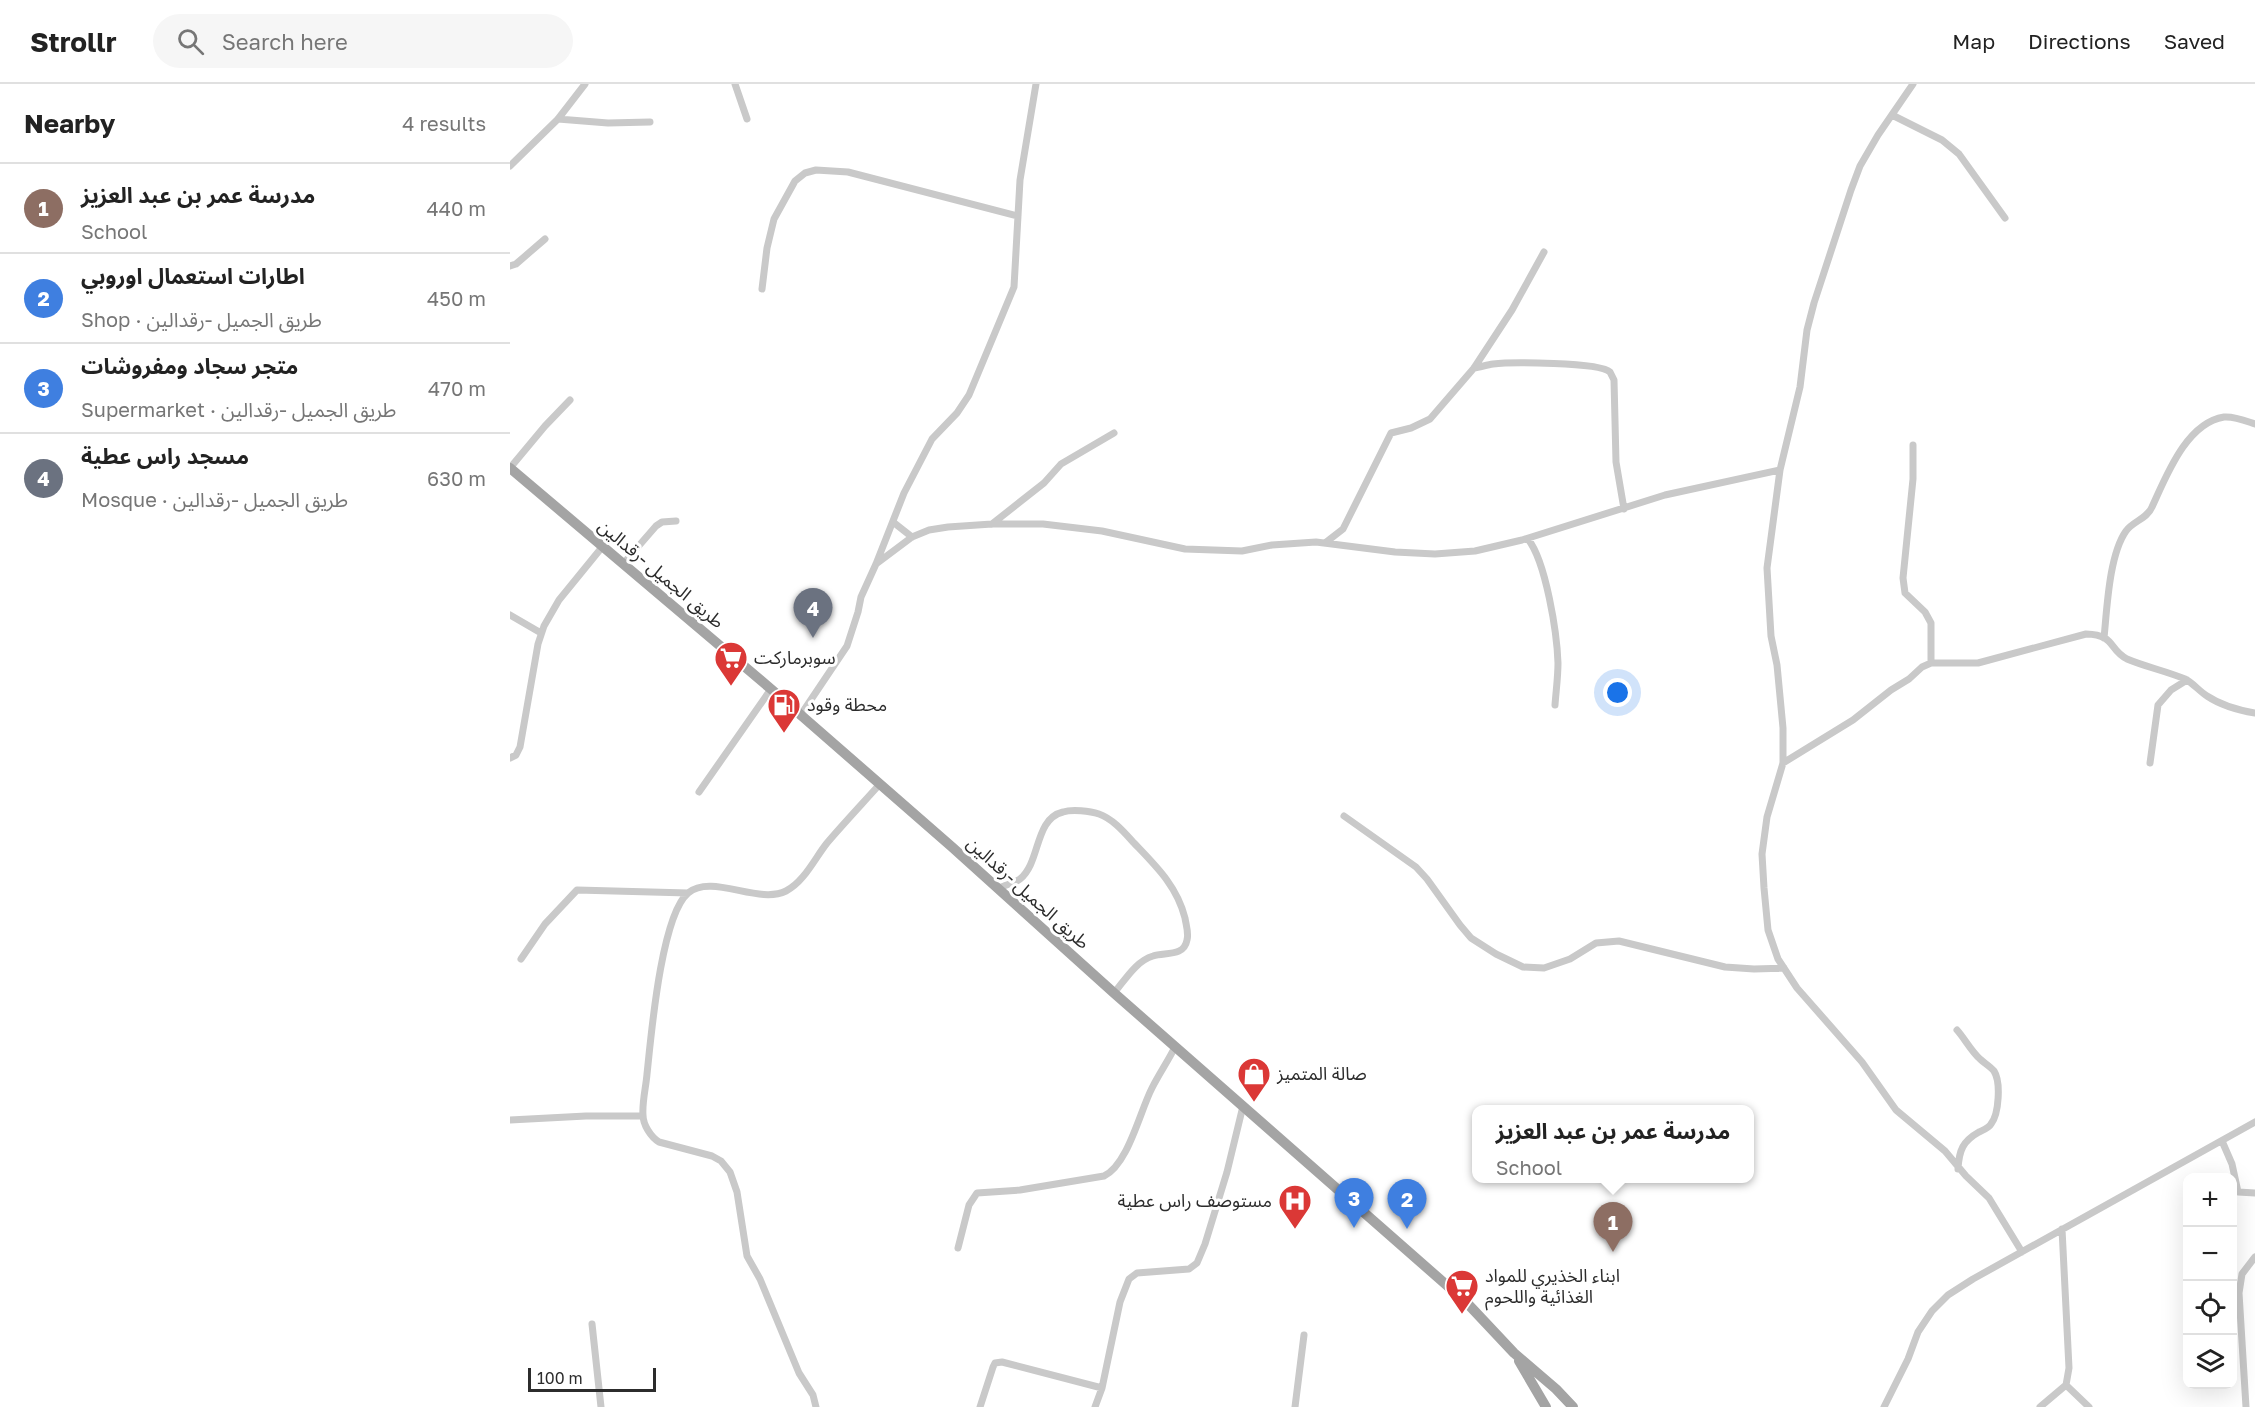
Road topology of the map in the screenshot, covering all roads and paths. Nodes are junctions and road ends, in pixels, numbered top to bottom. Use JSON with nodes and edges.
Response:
{"nodes":[{"id":1,"x":585,"y":84,"type":"edge"},
{"id":2,"x":735,"y":84,"type":"edge"},
{"id":3,"x":1036,"y":84,"type":"edge"},
{"id":4,"x":1912,"y":84,"type":"edge"},
{"id":5,"x":1892,"y":115,"type":"junction"},
{"id":6,"x":558,"y":119,"type":"junction"},
{"id":7,"x":747,"y":119,"type":"dead end"},
{"id":8,"x":650,"y":122,"type":"dead end"},
{"id":9,"x":510,"y":166,"type":"edge"},
{"id":10,"x":1018,"y":216,"type":"junction"},
{"id":11,"x":2005,"y":218,"type":"dead end"},
{"id":12,"x":545,"y":239,"type":"dead end"},
{"id":13,"x":1544,"y":252,"type":"dead end"},
{"id":14,"x":510,"y":266,"type":"edge"},
{"id":15,"x":762,"y":289,"type":"dead end"},
{"id":16,"x":1474,"y":368,"type":"junction"},
{"id":17,"x":570,"y":400,"type":"dead end"},
{"id":18,"x":2255,"y":424,"type":"edge"},
{"id":19,"x":1114,"y":433,"type":"dead end"},
{"id":20,"x":1913,"y":446,"type":"dead end"},
{"id":21,"x":510,"y":468,"type":"edge"},
{"id":22,"x":1780,"y":470,"type":"junction"},
{"id":23,"x":1624,"y":509,"type":"junction"},
{"id":24,"x":676,"y":521,"type":"dead end"},
{"id":25,"x":893,"y":522,"type":"junction"},
{"id":26,"x":992,"y":524,"type":"junction"},
{"id":27,"x":912,"y":537,"type":"junction"},
{"id":28,"x":1528,"y":539,"type":"junction"},
{"id":29,"x":1325,"y":543,"type":"junction"},
{"id":30,"x":603,"y":546,"type":"junction"},
{"id":31,"x":623,"y":564,"type":"junction"},
{"id":32,"x":876,"y":564,"type":"junction"},
{"id":33,"x":510,"y":615,"type":"edge"},
{"id":34,"x":541,"y":633,"type":"junction"},
{"id":35,"x":2104,"y":638,"type":"junction"},
{"id":36,"x":1931,"y":663,"type":"junction"},
{"id":37,"x":2187,"y":680,"type":"junction"},
{"id":38,"x":771,"y":689,"type":"junction"},
{"id":39,"x":1555,"y":705,"type":"dead end"},
{"id":40,"x":2255,"y":713,"type":"edge"},
{"id":41,"x":800,"y":716,"type":"junction"},
{"id":42,"x":510,"y":758,"type":"edge"},
{"id":43,"x":1783,"y":763,"type":"junction"},
{"id":44,"x":2150,"y":763,"type":"dead end"},
{"id":45,"x":879,"y":784,"type":"junction"},
{"id":46,"x":699,"y":792,"type":"dead end"},
{"id":47,"x":1344,"y":816,"type":"dead end"},
{"id":48,"x":999,"y":888,"type":"junction"},
{"id":49,"x":688,"y":893,"type":"junction"},
{"id":50,"x":521,"y":959,"type":"dead end"},
{"id":51,"x":1784,"y":968,"type":"junction"},
{"id":52,"x":1114,"y":993,"type":"junction"},
{"id":53,"x":1957,"y":1030,"type":"dead end"},
{"id":54,"x":1175,"y":1047,"type":"junction"},
{"id":55,"x":1243,"y":1106,"type":"junction"},
{"id":56,"x":642,"y":1116,"type":"junction"},
{"id":57,"x":510,"y":1120,"type":"edge"},
{"id":58,"x":2255,"y":1122,"type":"edge"},
{"id":59,"x":2222,"y":1141,"type":"junction"},
{"id":60,"x":1958,"y":1168,"type":"junction"},
{"id":61,"x":2255,"y":1193,"type":"edge"},
{"id":62,"x":2062,"y":1229,"type":"junction"},
{"id":63,"x":958,"y":1248,"type":"dead end"},
{"id":64,"x":2022,"y":1252,"type":"junction"},
{"id":65,"x":2255,"y":1257,"type":"edge"},
{"id":66,"x":592,"y":1324,"type":"dead end"},
{"id":67,"x":1304,"y":1335,"type":"dead end"},
{"id":68,"x":1514,"y":1353,"type":"junction"},
{"id":69,"x":2066,"y":1384,"type":"junction"},
{"id":70,"x":1102,"y":1388,"type":"junction"},
{"id":71,"x":601,"y":1407,"type":"edge"},
{"id":72,"x":816,"y":1407,"type":"edge"},
{"id":73,"x":980,"y":1407,"type":"edge"},
{"id":74,"x":1095,"y":1407,"type":"edge"},
{"id":75,"x":1295,"y":1407,"type":"edge"},
{"id":76,"x":1546,"y":1407,"type":"edge"},
{"id":77,"x":1573,"y":1407,"type":"edge"},
{"id":78,"x":1884,"y":1407,"type":"edge"},
{"id":79,"x":2040,"y":1407,"type":"edge"},
{"id":80,"x":2089,"y":1407,"type":"edge"},
{"id":81,"x":2246,"y":1407,"type":"edge"}],
"edges":[{"from":1,"to":6,"type":"street"},
{"from":2,"to":7,"type":"street"},
{"from":3,"to":10,"type":"street"},
{"from":4,"to":5,"type":"street"},
{"from":5,"to":11,"type":"street"},
{"from":5,"to":22,"type":"street"},
{"from":6,"to":8,"type":"street"},
{"from":6,"to":9,"type":"street"},
{"from":10,"to":15,"type":"street"},
{"from":10,"to":25,"type":"street"},
{"from":12,"to":14,"type":"street"},
{"from":13,"to":16,"type":"street"},
{"from":16,"to":23,"type":"street"},
{"from":16,"to":29,"type":"street"},
{"from":17,"to":21,"type":"street"},
{"from":18,"to":35,"type":"street"},
{"from":19,"to":26,"type":"street"},
{"from":20,"to":36,"type":"street"},
{"from":21,"to":30,"type":"main road","name":"طريق الجميل -رقدالين"},
{"from":22,"to":23,"type":"street"},
{"from":22,"to":43,"type":"street"},
{"from":23,"to":28,"type":"street"},
{"from":24,"to":31,"type":"street"},
{"from":25,"to":27,"type":"street"},
{"from":25,"to":32,"type":"street"},
{"from":26,"to":27,"type":"street"},
{"from":26,"to":29,"type":"street"},
{"from":27,"to":32,"type":"street"},
{"from":28,"to":29,"type":"street"},
{"from":28,"to":39,"type":"street"},
{"from":30,"to":31,"type":"main road","name":"طريق الجميل -رقدالين"},
{"from":30,"to":34,"type":"street"},
{"from":31,"to":38,"type":"main road","name":"طريق الجميل -رقدالين"},
{"from":32,"to":41,"type":"street"},
{"from":33,"to":34,"type":"street"},
{"from":34,"to":42,"type":"street"},
{"from":35,"to":36,"type":"street"},
{"from":35,"to":37,"type":"street"},
{"from":36,"to":43,"type":"street"},
{"from":37,"to":40,"type":"street"},
{"from":37,"to":44,"type":"street"},
{"from":38,"to":41,"type":"main road","name":"طريق الجميل -رقدالين"},
{"from":38,"to":46,"type":"street"},
{"from":41,"to":45,"type":"main road","name":"طريق الجميل -رقدالين"},
{"from":43,"to":51,"type":"street"},
{"from":45,"to":48,"type":"main road","name":"طريق الجميل -رقدالين"},
{"from":45,"to":49,"type":"street"},
{"from":47,"to":51,"type":"street"},
{"from":48,"to":52,"type":"main road","name":"طريق الجميل -رقدالين"},
{"from":48,"to":52,"type":"street"},
{"from":49,"to":50,"type":"street"},
{"from":49,"to":56,"type":"street"},
{"from":51,"to":60,"type":"street"},
{"from":52,"to":54,"type":"main road","name":"طريق الجميل -رقدالين"},
{"from":53,"to":60,"type":"street"},
{"from":54,"to":55,"type":"main road","name":"طريق الجميل -رقدالين"},
{"from":54,"to":63,"type":"street"},
{"from":55,"to":68,"type":"main road","name":"طريق الجميل -رقدالين"},
{"from":55,"to":70,"type":"street"},
{"from":56,"to":57,"type":"street"},
{"from":56,"to":72,"type":"street"},
{"from":58,"to":59,"type":"street"},
{"from":59,"to":61,"type":"street"},
{"from":59,"to":62,"type":"street"},
{"from":60,"to":64,"type":"street"},
{"from":62,"to":64,"type":"street"},
{"from":62,"to":69,"type":"street"},
{"from":64,"to":78,"type":"street"},
{"from":65,"to":81,"type":"street"},
{"from":66,"to":71,"type":"street"},
{"from":67,"to":75,"type":"street"},
{"from":68,"to":76,"type":"main road"},
{"from":68,"to":77,"type":"main road"},
{"from":69,"to":79,"type":"street"},
{"from":69,"to":80,"type":"street"},
{"from":70,"to":73,"type":"street"},
{"from":70,"to":74,"type":"street"}]}
